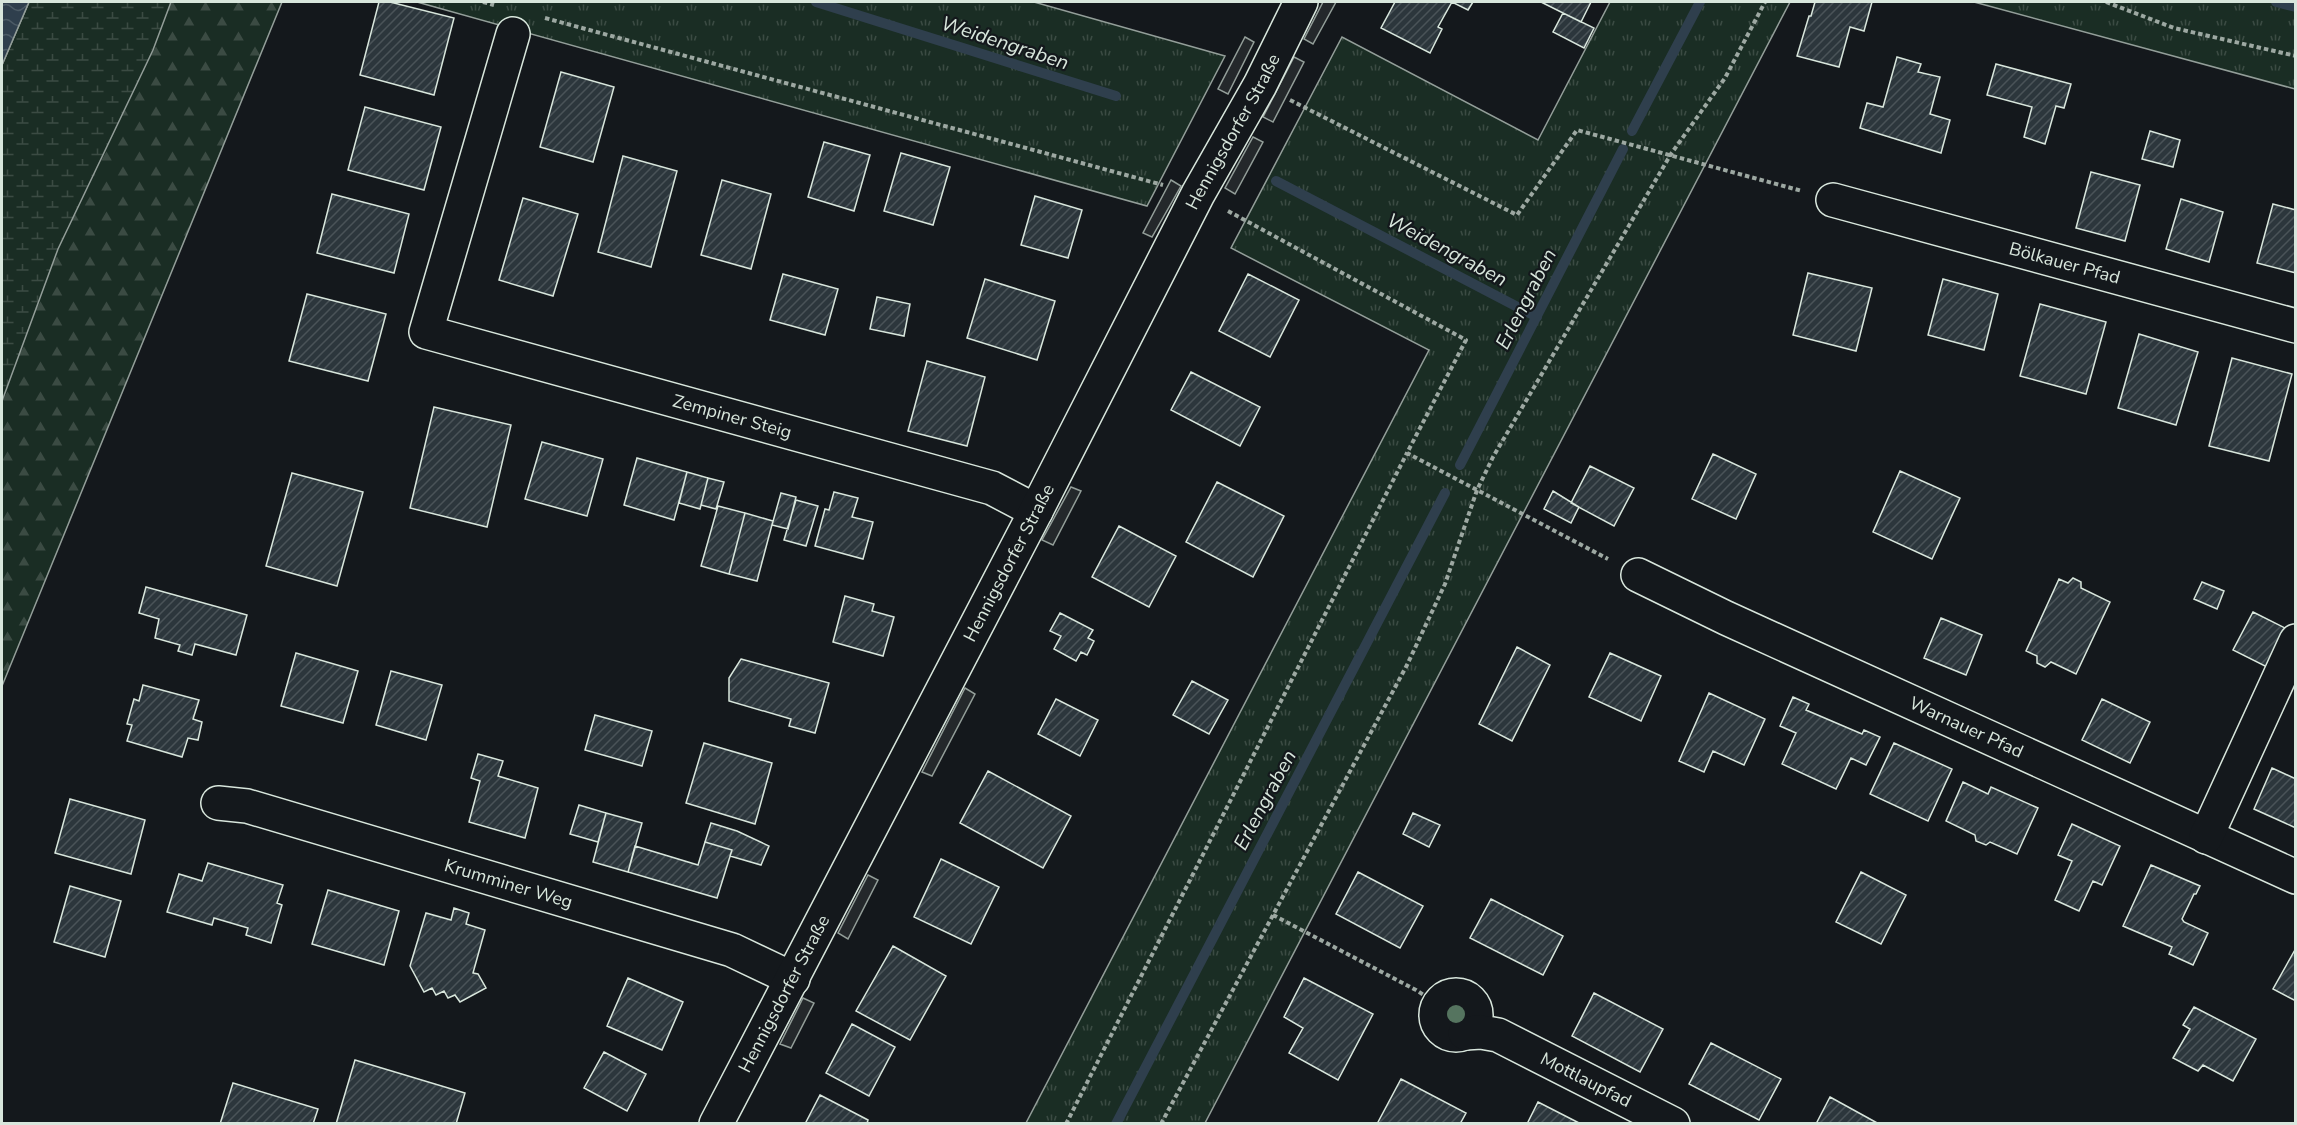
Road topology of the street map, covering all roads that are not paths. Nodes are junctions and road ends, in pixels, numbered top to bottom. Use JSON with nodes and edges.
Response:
{"nodes":[{"id":1,"x":1301,"y":2,"type":"edge"},
{"id":2,"x":507,"y":20,"type":"road end"},
{"id":3,"x":1833,"y":200,"type":"road end"},
{"id":4,"x":2295,"y":326,"type":"edge"},
{"id":5,"x":1036,"y":511,"type":"junction"},
{"id":6,"x":1638,"y":575,"type":"road end"},
{"id":7,"x":2295,"y":642,"type":"edge"},
{"id":8,"x":218,"y":803,"type":"dead end"},
{"id":9,"x":2206,"y":837,"type":"junction"},
{"id":10,"x":2295,"y":877,"type":"edge"},
{"id":11,"x":792,"y":979,"type":"junction"},
{"id":12,"x":1480,"y":1028,"type":"dead end"},
{"id":13,"x":716,"y":1124,"type":"edge"},
{"id":14,"x":1673,"y":1124,"type":"edge"}],
"edges":[{"from":1,"to":5,"type":"street","name":"Hennigsdorfer Straße"},
{"from":2,"to":5,"type":"street","name":"Zempiner Steig"},
{"from":3,"to":4,"type":"street","name":"Bölkauer Pfad"},
{"from":5,"to":11,"type":"street","name":"Hennigsdorfer Straße"},
{"from":6,"to":9,"type":"street","name":"Warnauer Pfad"},
{"from":7,"to":9,"type":"street"},
{"from":8,"to":11,"type":"street","name":"Krumminer Weg"},
{"from":9,"to":10,"type":"street","name":"Warnauer Pfad"},
{"from":11,"to":13,"type":"street","name":"Hennigsdorfer Straße"},
{"from":12,"to":14,"type":"street","name":"Mottlaupfad"}]}
